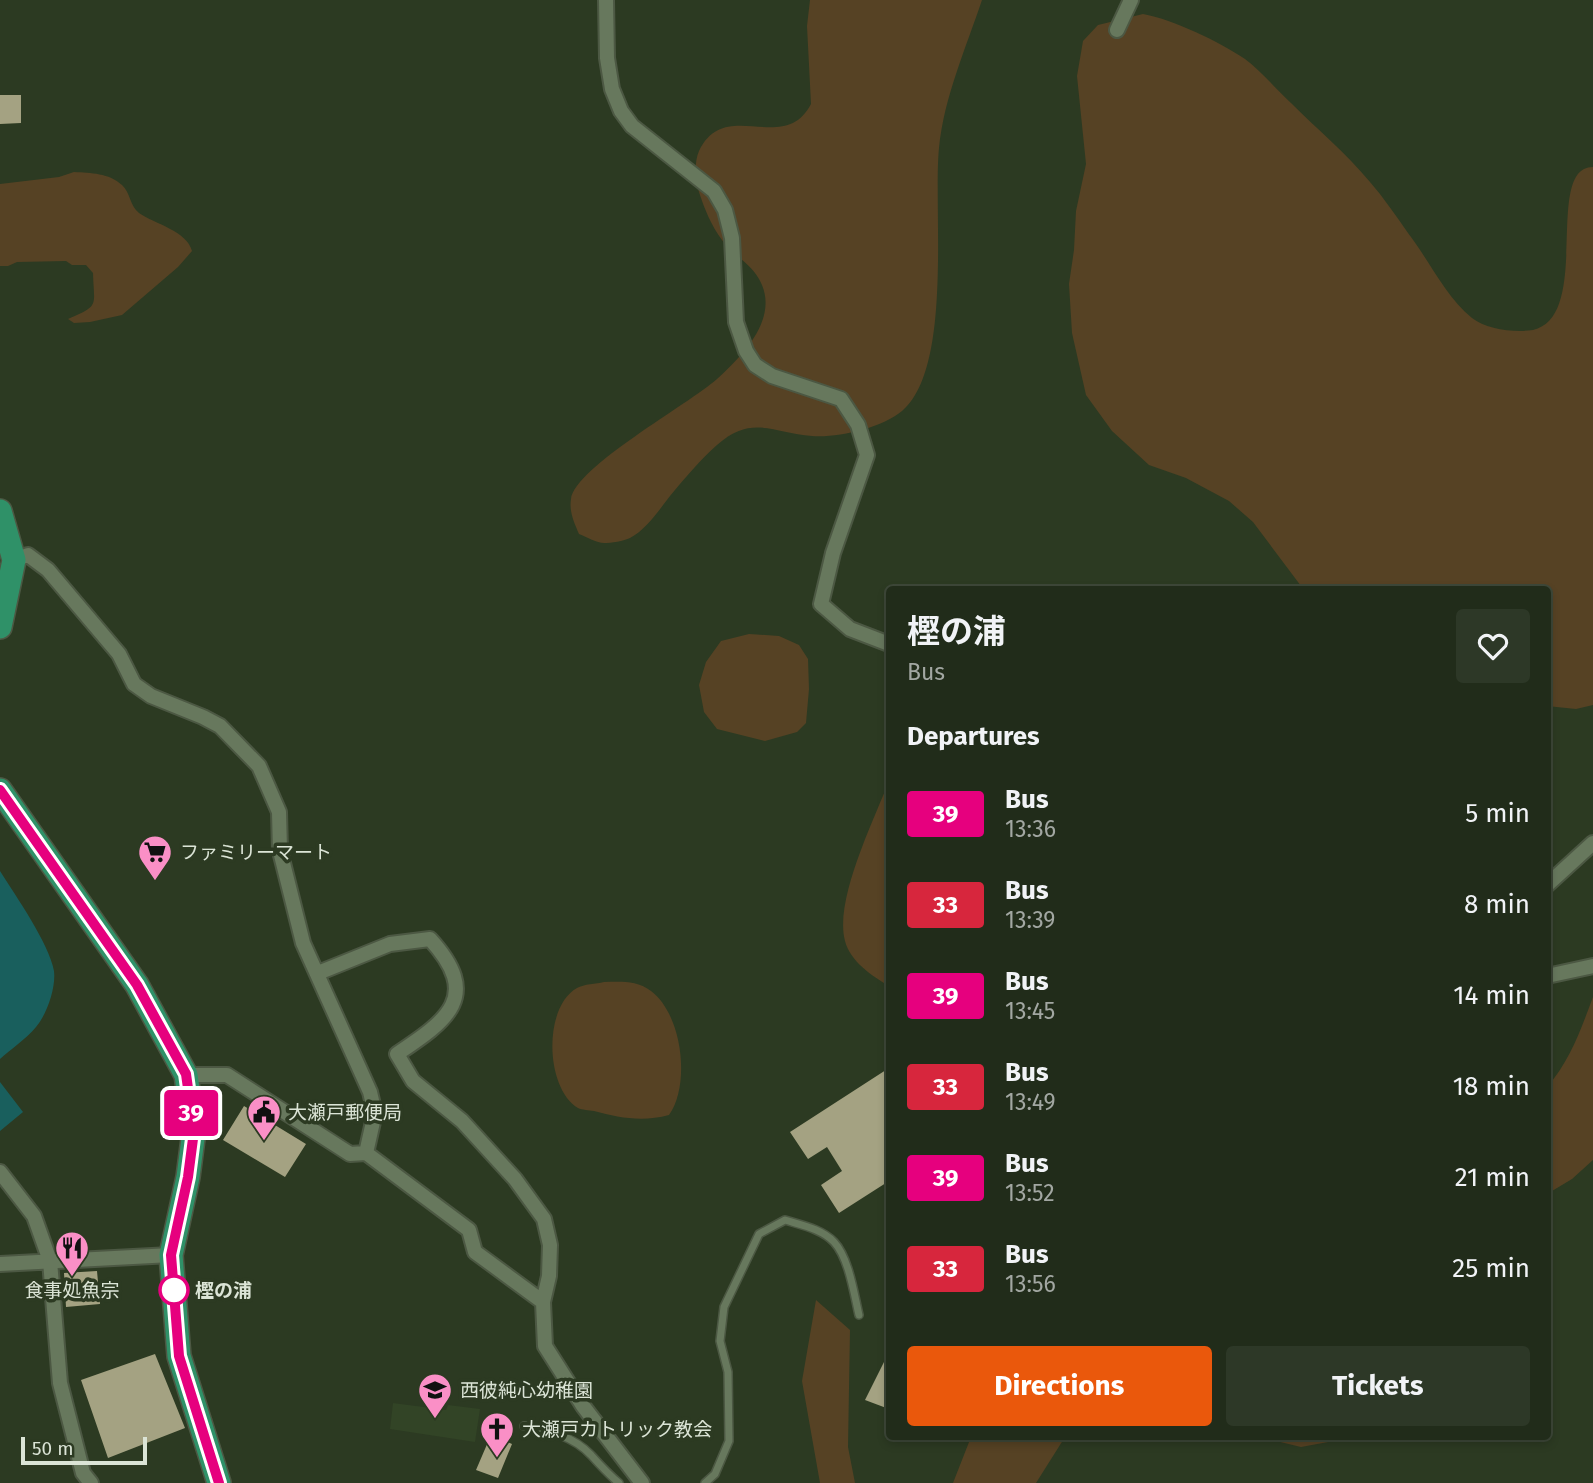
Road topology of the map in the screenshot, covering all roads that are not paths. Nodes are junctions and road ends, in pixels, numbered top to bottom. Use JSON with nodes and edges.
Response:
{"nodes":[{"id":1,"x":606,"y":0,"type":"edge"},
{"id":2,"x":1131,"y":0,"type":"edge"},
{"id":3,"x":1117,"y":30,"type":"dead end"},
{"id":4,"x":0,"y":511,"type":"edge"},
{"id":5,"x":14,"y":560,"type":"junction"},
{"id":6,"x":0,"y":626,"type":"edge"},
{"id":7,"x":886,"y":643,"type":"edge"},
{"id":8,"x":0,"y":790,"type":"edge"},
{"id":9,"x":1593,"y":843,"type":"edge"},
{"id":10,"x":1551,"y":882,"type":"edge"},
{"id":11,"x":1593,"y":967,"type":"edge"},
{"id":12,"x":318,"y":974,"type":"junction"},
{"id":13,"x":1551,"y":975,"type":"edge"},
{"id":14,"x":186,"y":1074,"type":"junction"},
{"id":15,"x":366,"y":1153,"type":"junction"},
{"id":16,"x":0,"y":1172,"type":"edge"},
{"id":17,"x":171,"y":1255,"type":"junction"},
{"id":18,"x":50,"y":1261,"type":"junction"},
{"id":19,"x":0,"y":1264,"type":"edge"},
{"id":20,"x":543,"y":1301,"type":"junction"},
{"id":21,"x":859,"y":1315,"type":"dead end"},
{"id":22,"x":524,"y":1426,"type":"dead end"},
{"id":23,"x":217,"y":1482,"type":"edge"},
{"id":24,"x":91,"y":1483,"type":"edge"},
{"id":25,"x":619,"y":1483,"type":"edge"},
{"id":26,"x":642,"y":1483,"type":"edge"},
{"id":27,"x":705,"y":1483,"type":"edge"}],
"edges":[{"from":1,"to":7,"type":"street"},
{"from":2,"to":3,"type":"street"},
{"from":4,"to":5,"type":"highway"},
{"from":5,"to":6,"type":"highway"},
{"from":5,"to":12,"type":"street"},
{"from":8,"to":14,"type":"highway"},
{"from":9,"to":10,"type":"street"},
{"from":11,"to":13,"type":"street"},
{"from":12,"to":15,"type":"street"},
{"from":12,"to":20,"type":"street"},
{"from":14,"to":15,"type":"street"},
{"from":14,"to":17,"type":"highway"},
{"from":15,"to":20,"type":"street"},
{"from":16,"to":18,"type":"street"},
{"from":17,"to":18,"type":"street"},
{"from":17,"to":23,"type":"highway"},
{"from":18,"to":19,"type":"street"},
{"from":18,"to":24,"type":"street"},
{"from":20,"to":26,"type":"street"},
{"from":21,"to":27,"type":"lane"},
{"from":22,"to":25,"type":"lane"}]}
